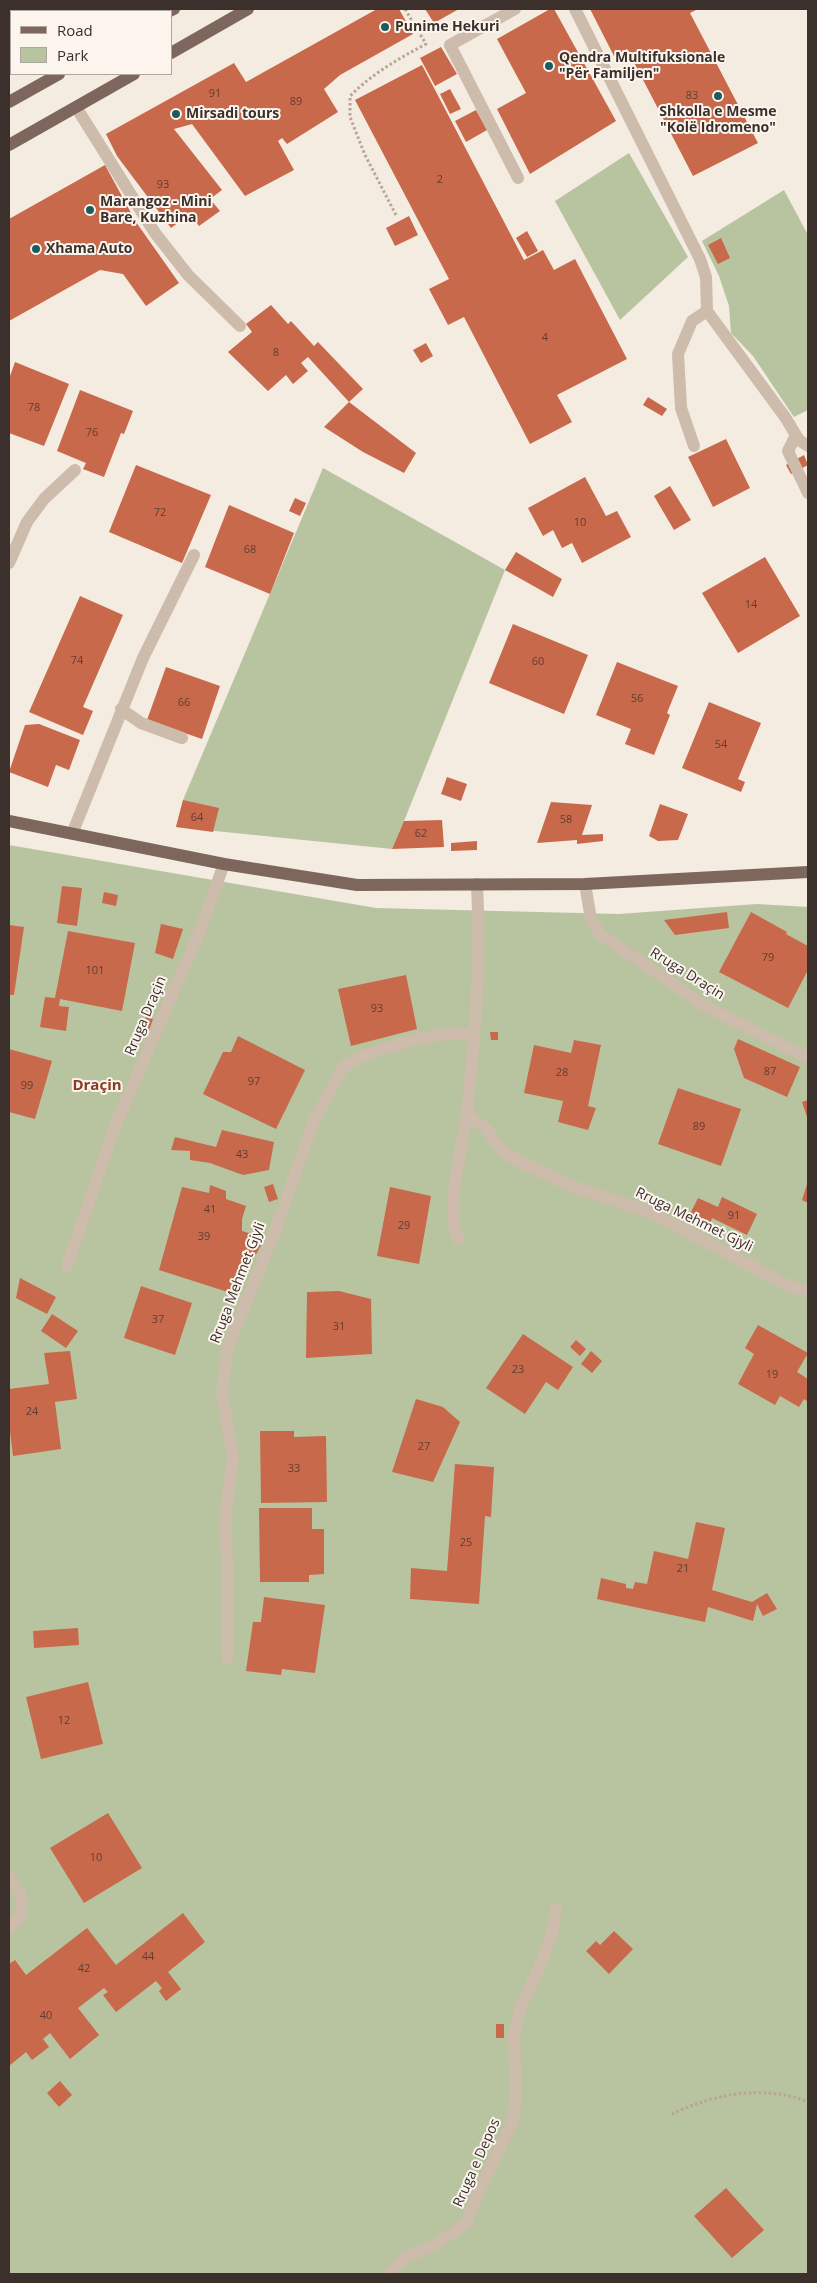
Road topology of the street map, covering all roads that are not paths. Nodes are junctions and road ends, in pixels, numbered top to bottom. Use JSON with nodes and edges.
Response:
{"nodes":[{"id":1,"x":248,"y":9,"type":"edge"},
{"id":2,"x":515,"y":9,"type":"edge"},
{"id":3,"x":575,"y":9,"type":"edge"},
{"id":4,"x":172,"y":52,"type":"edge"},
{"id":5,"x":57,"y":75,"type":"edge"},
{"id":6,"x":132,"y":75,"type":"edge"},
{"id":7,"x":9,"y":101,"type":"edge"},
{"id":8,"x":76,"y":107,"type":"junction"},
{"id":9,"x":9,"y":145,"type":"edge"},
{"id":10,"x":518,"y":178,"type":"dead end"},
{"id":11,"x":707,"y":311,"type":"junction"},
{"id":12,"x":240,"y":326,"type":"dead end"},
{"id":13,"x":796,"y":435,"type":"junction"},
{"id":14,"x":694,"y":446,"type":"dead end"},
{"id":15,"x":808,"y":446,"type":"edge"},
{"id":16,"x":75,"y":470,"type":"dead end"},
{"id":17,"x":808,"y":492,"type":"edge"},
{"id":18,"x":194,"y":555,"type":"dead end"},
{"id":19,"x":9,"y":563,"type":"edge"},
{"id":20,"x":121,"y":709,"type":"junction"},
{"id":21,"x":182,"y":738,"type":"dead end"},
{"id":22,"x":9,"y":821,"type":"edge"},
{"id":23,"x":72,"y":834,"type":"junction"},
{"id":24,"x":224,"y":864,"type":"junction"},
{"id":25,"x":808,"y":872,"type":"edge"},
{"id":26,"x":476,"y":884,"type":"junction"},
{"id":27,"x":585,"y":884,"type":"junction"},
{"id":28,"x":473,"y":1034,"type":"junction"},
{"id":29,"x":808,"y":1058,"type":"edge"},
{"id":30,"x":467,"y":1113,"type":"junction"},
{"id":31,"x":458,"y":1239,"type":"dead end"},
{"id":32,"x":67,"y":1266,"type":"dead end"},
{"id":33,"x":808,"y":1292,"type":"edge"},
{"id":34,"x":227,"y":1658,"type":"dead end"},
{"id":35,"x":9,"y":1877,"type":"edge"},
{"id":36,"x":556,"y":1909,"type":"dead end"},
{"id":37,"x":9,"y":1929,"type":"edge"},
{"id":38,"x":389,"y":2274,"type":"edge"}],
"edges":[{"from":1,"to":4,"type":"main road"},
{"from":2,"to":10,"type":"street"},
{"from":3,"to":11,"type":"street"},
{"from":5,"to":7,"type":"main road"},
{"from":6,"to":8,"type":"main road"},
{"from":8,"to":9,"type":"main road"},
{"from":8,"to":12,"type":"street"},
{"from":11,"to":13,"type":"street"},
{"from":11,"to":14,"type":"street"},
{"from":13,"to":15,"type":"street"},
{"from":13,"to":17,"type":"street"},
{"from":16,"to":19,"type":"street"},
{"from":18,"to":20,"type":"street"},
{"from":20,"to":21,"type":"street"},
{"from":20,"to":23,"type":"street"},
{"from":22,"to":23,"type":"main road"},
{"from":23,"to":24,"type":"main road"},
{"from":24,"to":26,"type":"main road"},
{"from":24,"to":32,"type":"street","name":"Rruga Draçin"},
{"from":25,"to":27,"type":"main road"},
{"from":26,"to":27,"type":"main road"},
{"from":26,"to":28,"type":"street"},
{"from":27,"to":29,"type":"street","name":"Rruga Draçin"},
{"from":28,"to":30,"type":"street"},
{"from":28,"to":34,"type":"street","name":"Rruga Mehmet Gjyli"},
{"from":30,"to":31,"type":"street"},
{"from":30,"to":33,"type":"street","name":"Rruga Mehmet Gjyli"},
{"from":35,"to":37,"type":"street"},
{"from":36,"to":38,"type":"street","name":"Rruga e Depos"}]}
